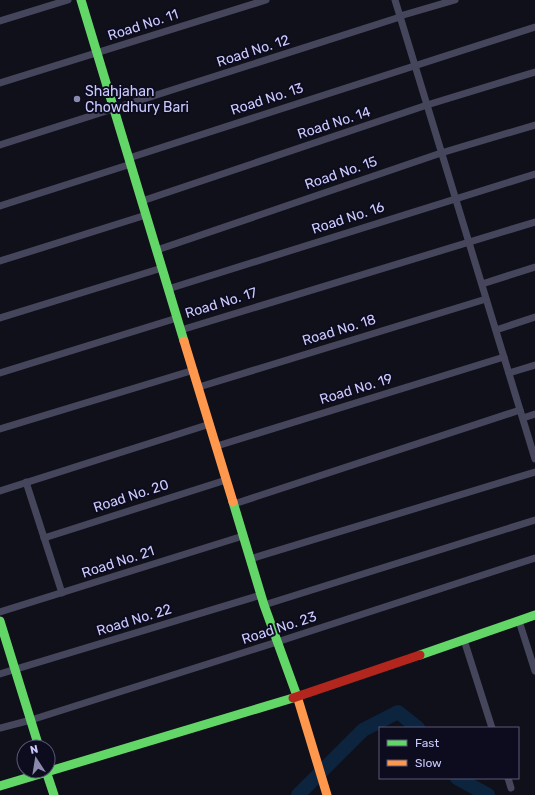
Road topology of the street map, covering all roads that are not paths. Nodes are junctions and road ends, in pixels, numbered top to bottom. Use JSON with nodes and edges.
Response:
{"nodes":[{"id":1,"x":68,"y":0,"type":"edge"},
{"id":2,"x":81,"y":0,"type":"edge"},
{"id":3,"x":266,"y":0,"type":"edge"},
{"id":4,"x":395,"y":0,"type":"edge"},
{"id":5,"x":454,"y":0,"type":"edge"},
{"id":6,"x":400,"y":17,"type":"junction"},
{"id":7,"x":0,"y":21,"type":"edge"},
{"id":8,"x":535,"y":27,"type":"edge"},
{"id":9,"x":97,"y":53,"type":"junction"},
{"id":10,"x":414,"y":66,"type":"junction"},
{"id":11,"x":535,"y":72,"type":"edge"},
{"id":12,"x":0,"y":83,"type":"edge"},
{"id":13,"x":427,"y":105,"type":"junction"},
{"id":14,"x":114,"y":109,"type":"junction"},
{"id":15,"x":535,"y":125,"type":"edge"},
{"id":16,"x":0,"y":145,"type":"edge"},
{"id":17,"x":441,"y":153,"type":"junction"},
{"id":18,"x":130,"y":161,"type":"junction"},
{"id":19,"x":535,"y":174,"type":"edge"},
{"id":20,"x":455,"y":198,"type":"junction"},
{"id":21,"x":142,"y":201,"type":"junction"},
{"id":22,"x":0,"y":206,"type":"edge"},
{"id":23,"x":146,"y":214,"type":"junction"},
{"id":24,"x":535,"y":222,"type":"edge"},
{"id":25,"x":469,"y":242,"type":"junction"},
{"id":26,"x":157,"y":250,"type":"junction"},
{"id":27,"x":0,"y":261,"type":"edge"},
{"id":28,"x":535,"y":267,"type":"edge"},
{"id":29,"x":162,"y":268,"type":"junction"},
{"id":30,"x":482,"y":284,"type":"junction"},
{"id":31,"x":168,"y":289,"type":"junction"},
{"id":32,"x":486,"y":299,"type":"junction"},
{"id":33,"x":535,"y":317,"type":"edge"},
{"id":34,"x":0,"y":318,"type":"edge"},
{"id":35,"x":177,"y":318,"type":"junction"},
{"id":36,"x":181,"y":330,"type":"junction"},
{"id":37,"x":496,"y":330,"type":"junction"},
{"id":38,"x":504,"y":357,"type":"junction"},
{"id":39,"x":535,"y":365,"type":"edge"},
{"id":40,"x":194,"y":370,"type":"junction"},
{"id":41,"x":0,"y":373,"type":"edge"},
{"id":42,"x":509,"y":373,"type":"junction"},
{"id":43,"x":199,"y":387,"type":"junction"},
{"id":44,"x":520,"y":410,"type":"junction"},
{"id":45,"x":535,"y":414,"type":"edge"},
{"id":46,"x":522,"y":418,"type":"junction"},
{"id":47,"x":210,"y":424,"type":"junction"},
{"id":48,"x":0,"y":429,"type":"edge"},
{"id":49,"x":216,"y":446,"type":"junction"},
{"id":50,"x":535,"y":459,"type":"edge"},
{"id":51,"x":535,"y":472,"type":"edge"},
{"id":52,"x":226,"y":480,"type":"junction"},
{"id":53,"x":26,"y":482,"type":"junction"},
{"id":54,"x":0,"y":491,"type":"edge"},
{"id":55,"x":234,"y":504,"type":"junction"},
{"id":56,"x":535,"y":520,"type":"edge"},
{"id":57,"x":243,"y":536,"type":"junction"},
{"id":58,"x":44,"y":538,"type":"junction"},
{"id":59,"x":535,"y":558,"type":"edge"},
{"id":60,"x":250,"y":559,"type":"junction"},
{"id":61,"x":62,"y":593,"type":"junction"},
{"id":62,"x":261,"y":595,"type":"junction"},
{"id":63,"x":264,"y":605,"type":"junction"},
{"id":64,"x":0,"y":612,"type":"edge"},
{"id":65,"x":535,"y":615,"type":"edge"},
{"id":66,"x":0,"y":621,"type":"edge"},
{"id":67,"x":519,"y":621,"type":"junction"},
{"id":68,"x":464,"y":640,"type":"junction"},
{"id":69,"x":277,"y":642,"type":"junction"},
{"id":70,"x":15,"y":670,"type":"junction"},
{"id":71,"x":535,"y":671,"type":"edge"},
{"id":72,"x":0,"y":674,"type":"edge"},
{"id":73,"x":297,"y":697,"type":"junction"},
{"id":74,"x":31,"y":720,"type":"junction"},
{"id":75,"x":492,"y":727,"type":"edge"},
{"id":76,"x":0,"y":728,"type":"edge"},
{"id":77,"x":37,"y":739,"type":"edge"},
{"id":78,"x":56,"y":769,"type":"edge"},
{"id":79,"x":23,"y":779,"type":"edge"},
{"id":80,"x":48,"y":779,"type":"edge"},
{"id":81,"x":508,"y":779,"type":"edge"},
{"id":82,"x":0,"y":786,"type":"edge"},
{"id":83,"x":511,"y":788,"type":"dead end"},
{"id":84,"x":54,"y":795,"type":"edge"},
{"id":85,"x":327,"y":795,"type":"edge"}],
"edges":[{"from":1,"to":7,"type":"street"},
{"from":2,"to":9,"type":"street"},
{"from":3,"to":9,"type":"street","name":"Road No. 11"},
{"from":4,"to":6,"type":"street"},
{"from":5,"to":6,"type":"street","name":"Road No. 12"},
{"from":6,"to":10,"type":"street"},
{"from":6,"to":14,"type":"street","name":"Road No. 12"},
{"from":8,"to":10,"type":"street","name":"Road No. 13"},
{"from":9,"to":12,"type":"street"},
{"from":9,"to":14,"type":"street"},
{"from":10,"to":13,"type":"street"},
{"from":10,"to":18,"type":"street","name":"Road No. 13"},
{"from":11,"to":13,"type":"street","name":"Road No. 14"},
{"from":13,"to":17,"type":"street"},
{"from":13,"to":21,"type":"street","name":"Road No. 14"},
{"from":14,"to":16,"type":"street"},
{"from":14,"to":18,"type":"street"},
{"from":15,"to":17,"type":"street","name":"Road No. 15"},
{"from":17,"to":20,"type":"street"},
{"from":17,"to":26,"type":"street","name":"Road No. 15"},
{"from":18,"to":21,"type":"street"},
{"from":18,"to":22,"type":"street"},
{"from":19,"to":20,"type":"street","name":"Road No. 16"},
{"from":20,"to":25,"type":"street"},
{"from":20,"to":31,"type":"street","name":"Road No. 16"},
{"from":21,"to":23,"type":"street"},
{"from":23,"to":26,"type":"street"},
{"from":23,"to":27,"type":"street"},
{"from":24,"to":25,"type":"street","name":"Road No. 17"},
{"from":25,"to":30,"type":"street"},
{"from":25,"to":36,"type":"street","name":"Road No. 17"},
{"from":26,"to":29,"type":"street"},
{"from":28,"to":30,"type":"street"},
{"from":29,"to":31,"type":"street"},
{"from":29,"to":34,"type":"street"},
{"from":30,"to":32,"type":"street"},
{"from":31,"to":35,"type":"street"},
{"from":32,"to":37,"type":"street"},
{"from":32,"to":43,"type":"street","name":"Road No. 18"},
{"from":33,"to":37,"type":"street"},
{"from":35,"to":36,"type":"street"},
{"from":35,"to":41,"type":"street","name":"Road No. 17"},
{"from":36,"to":40,"type":"street","name":"Road No. 17"},
{"from":37,"to":38,"type":"street"},
{"from":38,"to":42,"type":"street"},
{"from":38,"to":49,"type":"street","name":"Road No. 19"},
{"from":39,"to":42,"type":"street"},
{"from":40,"to":43,"type":"street","name":"Road No. 17"},
{"from":40,"to":48,"type":"street"},
{"from":42,"to":44,"type":"street"},
{"from":43,"to":47,"type":"street","name":"Road No. 17"},
{"from":44,"to":46,"type":"street"},
{"from":44,"to":55,"type":"street"},
{"from":45,"to":46,"type":"street"},
{"from":46,"to":50,"type":"street"},
{"from":47,"to":49,"type":"street","name":"Road No. 17"},
{"from":47,"to":53,"type":"street"},
{"from":49,"to":52,"type":"street","name":"Road No. 17"},
{"from":51,"to":60,"type":"street"},
{"from":52,"to":55,"type":"street","name":"Road No. 17"},
{"from":52,"to":58,"type":"street","name":"Road No. 20"},
{"from":53,"to":54,"type":"street"},
{"from":53,"to":58,"type":"street"},
{"from":55,"to":57,"type":"street","name":"Road No. 17"},
{"from":56,"to":63,"type":"street"},
{"from":57,"to":60,"type":"street","name":"Road No. 17"},
{"from":57,"to":61,"type":"street","name":"Road No. 21"},
{"from":58,"to":61,"type":"street"},
{"from":59,"to":69,"type":"street","name":"Road No. 23"},
{"from":60,"to":62,"type":"street","name":"Road No. 17"},
{"from":61,"to":64,"type":"street","name":"Road No. 21"},
{"from":62,"to":63,"type":"street","name":"Road No. 17"},
{"from":62,"to":70,"type":"street","name":"Road No. 22"},
{"from":63,"to":69,"type":"street","name":"Road No. 17"},
{"from":65,"to":67,"type":"street"},
{"from":66,"to":70,"type":"street"},
{"from":67,"to":68,"type":"street"},
{"from":67,"to":71,"type":"street"},
{"from":68,"to":73,"type":"street"},
{"from":68,"to":75,"type":"street"},
{"from":69,"to":73,"type":"street","name":"Road No. 17"},
{"from":69,"to":74,"type":"street","name":"Road No. 23"},
{"from":70,"to":72,"type":"street","name":"Road No. 22"},
{"from":70,"to":74,"type":"street"},
{"from":73,"to":78,"type":"street"},
{"from":73,"to":85,"type":"street","name":"Road No. 17"},
{"from":74,"to":76,"type":"street","name":"Road No. 23"},
{"from":74,"to":77,"type":"street"},
{"from":79,"to":82,"type":"street"},
{"from":80,"to":84,"type":"street"},
{"from":81,"to":83,"type":"street"}]}
